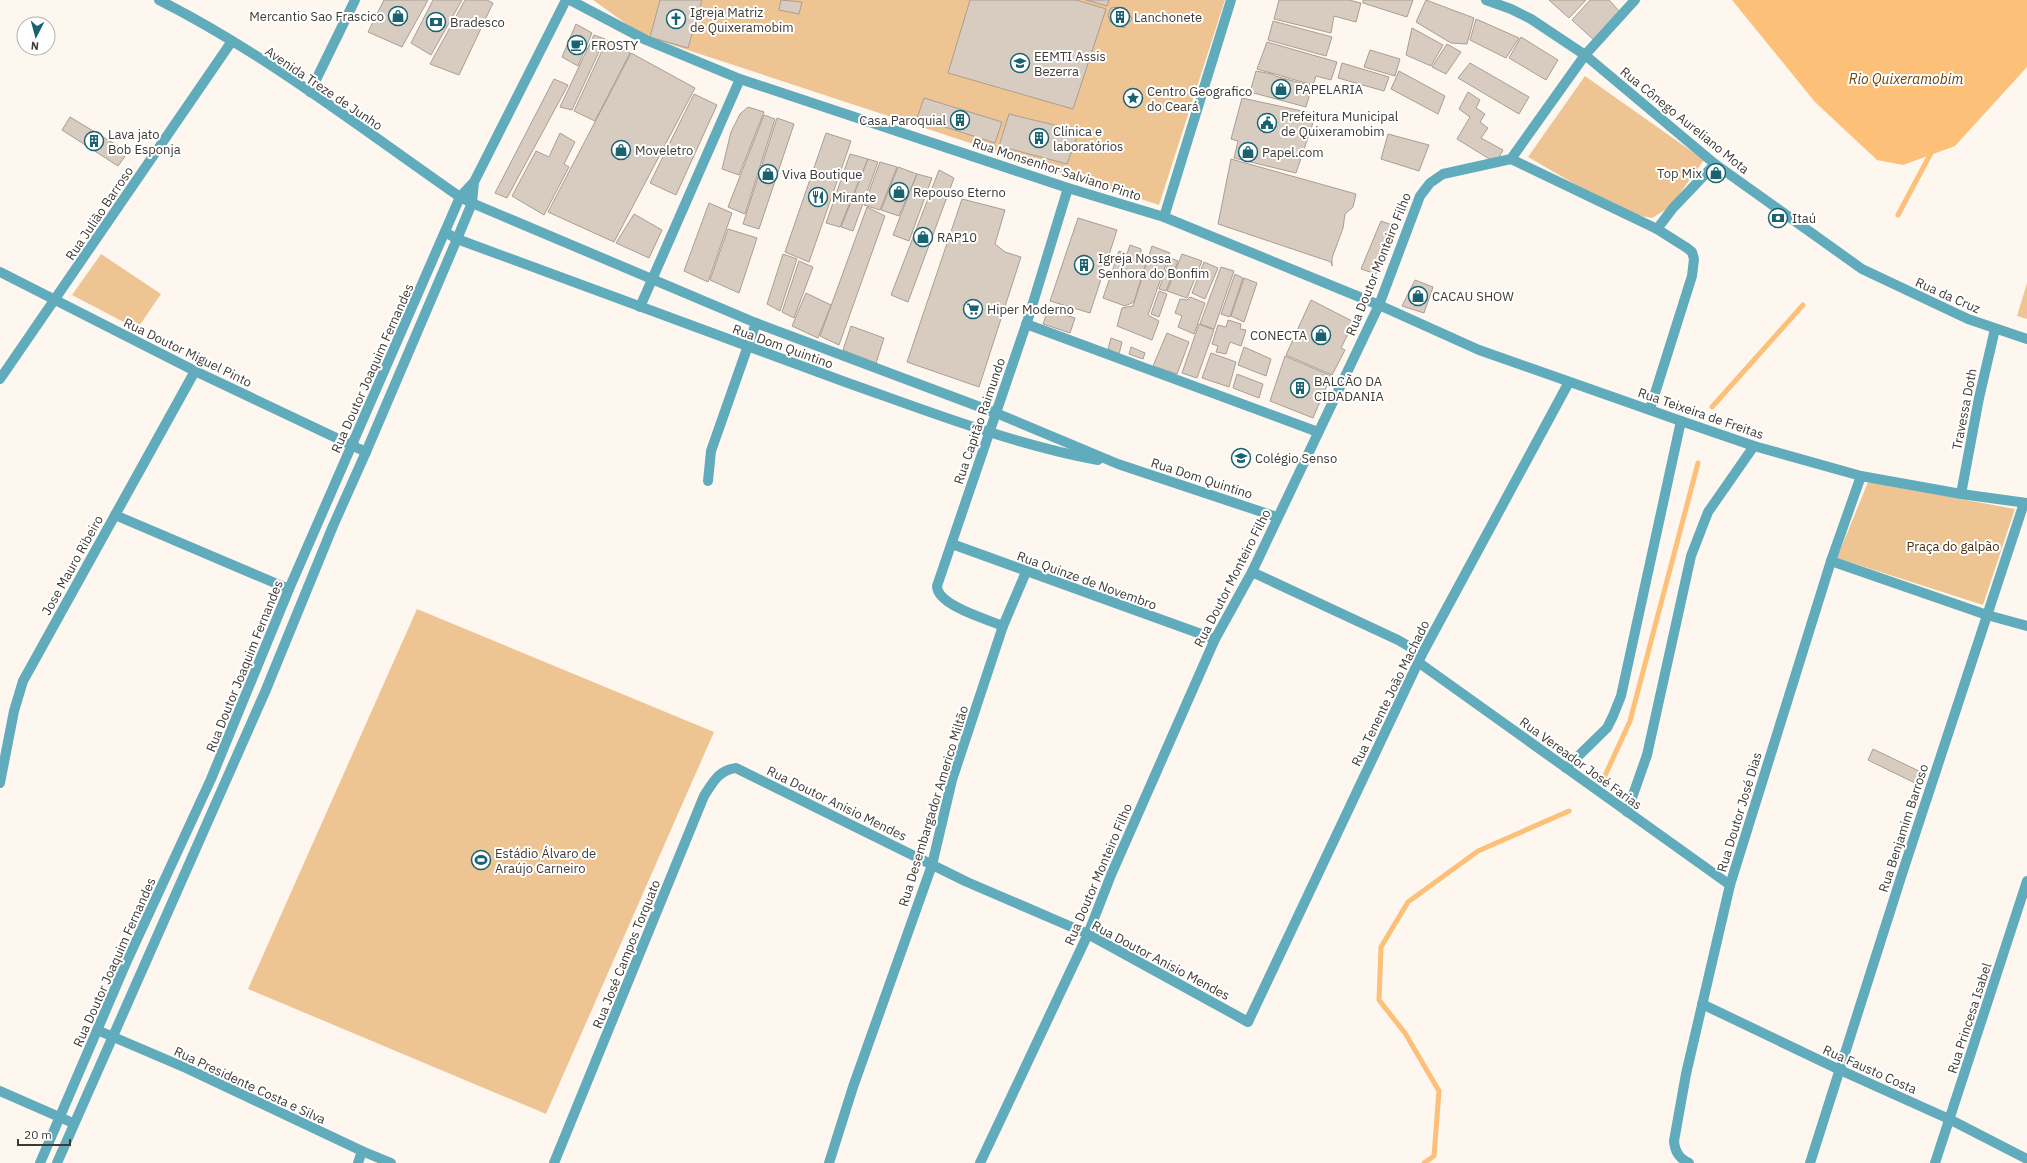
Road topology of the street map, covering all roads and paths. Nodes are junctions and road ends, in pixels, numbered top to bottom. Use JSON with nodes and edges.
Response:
{"nodes":[{"id":1,"x":159,"y":0,"type":"edge"},
{"id":2,"x":355,"y":0,"type":"edge"},
{"id":3,"x":566,"y":0,"type":"edge"},
{"id":4,"x":570,"y":0,"type":"edge"},
{"id":5,"x":1231,"y":0,"type":"edge"},
{"id":6,"x":1486,"y":0,"type":"edge"},
{"id":7,"x":1635,"y":0,"type":"edge"},
{"id":8,"x":232,"y":41,"type":"junction"},
{"id":9,"x":1585,"y":55,"type":"junction"},
{"id":10,"x":740,"y":79,"type":"junction"},
{"id":11,"x":310,"y":92,"type":"junction"},
{"id":12,"x":1511,"y":159,"type":"junction"},
{"id":13,"x":1715,"y":164,"type":"junction"},
{"id":14,"x":474,"y":182,"type":"junction"},
{"id":15,"x":1068,"y":188,"type":"junction"},
{"id":16,"x":460,"y":197,"type":"junction"},
{"id":17,"x":472,"y":203,"type":"junction"},
{"id":18,"x":1164,"y":217,"type":"junction"},
{"id":19,"x":1657,"y":229,"type":"junction"},
{"id":20,"x":445,"y":232,"type":"junction"},
{"id":21,"x":457,"y":238,"type":"junction"},
{"id":22,"x":1862,"y":269,"type":"joint"},
{"id":23,"x":0,"y":272,"type":"edge"},
{"id":24,"x":651,"y":280,"type":"junction"},
{"id":25,"x":55,"y":300,"type":"junction"},
{"id":26,"x":1379,"y":305,"type":"junction"},
{"id":27,"x":640,"y":307,"type":"junction"},
{"id":28,"x":756,"y":323,"type":"junction"},
{"id":29,"x":1026,"y":324,"type":"junction"},
{"id":30,"x":1994,"y":329,"type":"junction"},
{"id":31,"x":2027,"y":339,"type":"edge"},
{"id":32,"x":747,"y":347,"type":"junction"},
{"id":33,"x":195,"y":371,"type":"junction"},
{"id":34,"x":0,"y":379,"type":"edge"},
{"id":35,"x":1569,"y":382,"type":"junction"},
{"id":36,"x":1650,"y":409,"type":"junction"},
{"id":37,"x":996,"y":413,"type":"junction"},
{"id":38,"x":1681,"y":421,"type":"junction"},
{"id":39,"x":1318,"y":432,"type":"junction"},
{"id":40,"x":989,"y":433,"type":"junction"},
{"id":41,"x":352,"y":445,"type":"junction"},
{"id":42,"x":1754,"y":446,"type":"junction"},
{"id":43,"x":366,"y":452,"type":"junction"},
{"id":44,"x":1118,"y":464,"type":"junction"},
{"id":45,"x":1861,"y":476,"type":"junction"},
{"id":46,"x":708,"y":481,"type":"dead end"},
{"id":47,"x":1961,"y":494,"type":"junction"},
{"id":48,"x":2025,"y":503,"type":"edge"},
{"id":49,"x":115,"y":515,"type":"junction"},
{"id":50,"x":1278,"y":516,"type":"junction"},
{"id":51,"x":952,"y":544,"type":"junction"},
{"id":52,"x":1831,"y":560,"type":"junction"},
{"id":53,"x":1026,"y":572,"type":"junction"},
{"id":54,"x":1252,"y":572,"type":"junction"},
{"id":55,"x":289,"y":589,"type":"junction"},
{"id":56,"x":1987,"y":615,"type":"junction"},
{"id":57,"x":1002,"y":626,"type":"junction"},
{"id":58,"x":2027,"y":626,"type":"edge"},
{"id":59,"x":1215,"y":639,"type":"junction"},
{"id":60,"x":1420,"y":658,"type":"junction"},
{"id":61,"x":736,"y":768,"type":"joint"},
{"id":62,"x":1566,"y":768,"type":"junction"},
{"id":63,"x":0,"y":783,"type":"edge"},
{"id":64,"x":1627,"y":812,"type":"junction"},
{"id":65,"x":932,"y":865,"type":"junction"},
{"id":66,"x":2027,"y":881,"type":"edge"},
{"id":67,"x":1730,"y":885,"type":"junction"},
{"id":68,"x":1088,"y":934,"type":"junction"},
{"id":69,"x":126,"y":963,"type":"junction"},
{"id":70,"x":141,"y":971,"type":"junction"},
{"id":71,"x":1702,"y":1004,"type":"junction"},
{"id":72,"x":1248,"y":1022,"type":"joint"},
{"id":73,"x":97,"y":1030,"type":"junction"},
{"id":74,"x":113,"y":1038,"type":"junction"},
{"id":75,"x":1840,"y":1070,"type":"junction"},
{"id":76,"x":0,"y":1091,"type":"edge"},
{"id":77,"x":60,"y":1117,"type":"junction"},
{"id":78,"x":1949,"y":1119,"type":"junction"},
{"id":79,"x":73,"y":1123,"type":"junction"},
{"id":80,"x":362,"y":1151,"type":"junction"},
{"id":81,"x":2027,"y":1159,"type":"edge"},
{"id":82,"x":1685,"y":1161,"type":"edge"},
{"id":83,"x":40,"y":1163,"type":"edge"},
{"id":84,"x":57,"y":1163,"type":"edge"},
{"id":85,"x":358,"y":1163,"type":"edge"},
{"id":86,"x":391,"y":1163,"type":"edge"},
{"id":87,"x":554,"y":1163,"type":"edge"},
{"id":88,"x":829,"y":1163,"type":"edge"},
{"id":89,"x":980,"y":1163,"type":"edge"},
{"id":90,"x":1810,"y":1163,"type":"edge"},
{"id":91,"x":1935,"y":1163,"type":"edge"}],
"edges":[{"from":1,"to":8,"type":"street","name":"Avenida Treze de Junho"},
{"from":2,"to":11,"type":"street"},
{"from":3,"to":14,"type":"street","name":"Rua Doutor Joaquim Fernandes"},
{"from":4,"to":10,"type":"street","name":"Rua Monsenhor Salviano Pinto"},
{"from":5,"to":18,"type":"street"},
{"from":6,"to":9,"type":"street","name":"Rua Cônego Aureliano Mota"},
{"from":7,"to":9,"type":"street"},
{"from":8,"to":11,"type":"street","name":"Avenida Treze de Junho"},
{"from":8,"to":25,"type":"street","name":"Rua Julião Barroso"},
{"from":9,"to":12,"type":"street"},
{"from":9,"to":13,"type":"street","name":"Rua Cônego Aureliano Mota"},
{"from":10,"to":15,"type":"street","name":"Rua Monsenhor Salviano Pinto"},
{"from":10,"to":24,"type":"street"},
{"from":11,"to":16,"type":"street","name":"Avenida Treze de Junho"},
{"from":12,"to":19,"type":"street"},
{"from":12,"to":26,"type":"street","name":"Rua Doutor Monteiro Filho"},
{"from":13,"to":19,"type":"street"},
{"from":13,"to":22,"type":"street","name":"Rua Cônego Aureliano Mota"},
{"from":14,"to":16,"type":"street","name":"Rua Doutor Joaquim Fernandes"},
{"from":14,"to":17,"type":"street","name":"Rua Doutor Joaquim Fernandes"},
{"from":15,"to":18,"type":"street","name":"Rua Monsenhor Salviano Pinto"},
{"from":15,"to":29,"type":"street","name":"Rua Capitão Raimundo"},
{"from":16,"to":17,"type":"street","name":"Avenida Treze de Junho"},
{"from":16,"to":20,"type":"street","name":"Rua Doutor Joaquim Fernandes"},
{"from":17,"to":21,"type":"street","name":"Rua Doutor Joaquim Fernandes"},
{"from":17,"to":24,"type":"street","name":"Rua Dom Quintino"},
{"from":18,"to":26,"type":"street","name":"Rua Monsenhor Salviano Pinto"},
{"from":19,"to":36,"type":"street"},
{"from":20,"to":21,"type":"street","name":"Rua Dom Quintino"},
{"from":20,"to":41,"type":"street","name":"Rua Doutor Joaquim Fernandes"},
{"from":21,"to":27,"type":"street","name":"Rua Dom Quintino"},
{"from":21,"to":43,"type":"street","name":"Rua Doutor Joaquim Fernandes"},
{"from":22,"to":30,"type":"street","name":"Rua da Cruz"},
{"from":23,"to":25,"type":"street","name":"Rua Doutor Miguel Pinto"},
{"from":24,"to":27,"type":"street"},
{"from":24,"to":28,"type":"street","name":"Rua Dom Quintino"},
{"from":25,"to":33,"type":"street","name":"Rua Doutor Miguel Pinto"},
{"from":25,"to":34,"type":"street","name":"Rua Julião Barroso"},
{"from":26,"to":35,"type":"street","name":"Rua Teixeira de Freitas"},
{"from":26,"to":39,"type":"street","name":"Rua Doutor Monteiro Filho"},
{"from":27,"to":32,"type":"street","name":"Rua Dom Quintino"},
{"from":28,"to":32,"type":"street"},
{"from":28,"to":37,"type":"street","name":"Rua Dom Quintino"},
{"from":29,"to":37,"type":"street","name":"Rua Capitão Raimundo"},
{"from":29,"to":39,"type":"street"},
{"from":30,"to":31,"type":"street","name":"Rua da Cruz"},
{"from":30,"to":47,"type":"street","name":"Travessa Doth"},
{"from":32,"to":40,"type":"street","name":"Rua Dom Quintino"},
{"from":32,"to":46,"type":"street"},
{"from":33,"to":41,"type":"street","name":"Rua Doutor Miguel Pinto"},
{"from":33,"to":49,"type":"street","name":"Jose Mauro Ribeiro"},
{"from":35,"to":36,"type":"street","name":"Rua Teixeira de Freitas"},
{"from":35,"to":60,"type":"street","name":"Rua Tenente João Machado"},
{"from":36,"to":38,"type":"street","name":"Rua Teixeira de Freitas"},
{"from":37,"to":40,"type":"street","name":"Rua Capitão Raimundo"},
{"from":37,"to":44,"type":"street","name":"Rua Dom Quintino"},
{"from":38,"to":42,"type":"street","name":"Rua Teixeira de Freitas"},
{"from":38,"to":62,"type":"street"},
{"from":39,"to":50,"type":"street","name":"Rua Doutor Monteiro Filho"},
{"from":40,"to":44,"type":"street","name":"Rua Dom Quintino"},
{"from":40,"to":51,"type":"street","name":"Rua Capitão Raimundo"},
{"from":41,"to":43,"type":"street","name":"Rua Doutor Miguel Pinto"},
{"from":41,"to":55,"type":"street","name":"Rua Doutor Joaquim Fernandes"},
{"from":42,"to":45,"type":"street","name":"Rua Teixeira de Freitas"},
{"from":42,"to":64,"type":"street"},
{"from":43,"to":70,"type":"street","name":"Rua Doutor Joaquim Fernandes"},
{"from":44,"to":50,"type":"street","name":"Rua Dom Quintino"},
{"from":45,"to":47,"type":"street","name":"Rua Teixeira de Freitas"},
{"from":45,"to":52,"type":"street","name":"Rua Doutor José Dias"},
{"from":47,"to":48,"type":"street","name":"Rua Teixeira de Freitas"},
{"from":48,"to":56,"type":"street","name":"Rua Benjamim Barroso"},
{"from":49,"to":55,"type":"street"},
{"from":49,"to":63,"type":"street","name":"Jose Mauro Ribeiro"},
{"from":50,"to":54,"type":"street","name":"Rua Doutor Monteiro Filho"},
{"from":51,"to":53,"type":"street","name":"Rua Quinze de Novembro"},
{"from":51,"to":57,"type":"street","name":"Rua Capitão Raimundo"},
{"from":52,"to":56,"type":"street"},
{"from":52,"to":67,"type":"street","name":"Rua Doutor José Dias"},
{"from":53,"to":57,"type":"street","name":"Rua Desembargador Americo Miltão"},
{"from":53,"to":59,"type":"street","name":"Rua Quinze de Novembro"},
{"from":54,"to":59,"type":"street","name":"Rua Doutor Monteiro Filho"},
{"from":54,"to":60,"type":"street","name":"Rua Vereador José Farias"},
{"from":55,"to":69,"type":"street","name":"Rua Doutor Joaquim Fernandes"},
{"from":56,"to":58,"type":"street"},
{"from":56,"to":75,"type":"street","name":"Rua Benjamim Barroso"},
{"from":57,"to":65,"type":"street","name":"Rua Desembargador Americo Miltão"},
{"from":59,"to":68,"type":"street","name":"Rua Doutor Monteiro Filho"},
{"from":60,"to":62,"type":"street","name":"Rua Vereador José Farias"},
{"from":60,"to":72,"type":"street","name":"Rua Tenente João Machado"},
{"from":61,"to":65,"type":"street","name":"Rua Doutor Anisio Mendes"},
{"from":61,"to":87,"type":"street","name":"Rua José Campos Torquato"},
{"from":62,"to":64,"type":"street","name":"Rua Vereador José Farias"},
{"from":64,"to":67,"type":"street","name":"Rua Vereador José Farias"},
{"from":65,"to":68,"type":"street","name":"Rua Doutor Anisio Mendes"},
{"from":65,"to":88,"type":"street","name":"Rua Desembargador Americo Miltão"},
{"from":66,"to":78,"type":"street","name":"Rua Princesa Isabel"},
{"from":67,"to":71,"type":"street","name":"Rua Doutor José Dias"},
{"from":68,"to":72,"type":"street","name":"Rua Doutor Anisio Mendes"},
{"from":68,"to":89,"type":"street","name":"Rua Doutor Monteiro Filho"},
{"from":69,"to":70,"type":"street"},
{"from":69,"to":73,"type":"street","name":"Rua Doutor Joaquim Fernandes"},
{"from":70,"to":74,"type":"street","name":"Rua Doutor Joaquim Fernandes"},
{"from":71,"to":75,"type":"street","name":"Rua Fausto Costa"},
{"from":71,"to":82,"type":"street","name":"Rua Doutor José Dias"},
{"from":73,"to":74,"type":"street","name":"Rua Presidente Costa e Silva"},
{"from":73,"to":77,"type":"street","name":"Rua Doutor Joaquim Fernandes"},
{"from":74,"to":79,"type":"street","name":"Rua Doutor Joaquim Fernandes"},
{"from":74,"to":80,"type":"street","name":"Rua Presidente Costa e Silva"},
{"from":75,"to":78,"type":"street","name":"Rua Fausto Costa"},
{"from":75,"to":90,"type":"street","name":"Rua Benjamim Barroso"},
{"from":76,"to":77,"type":"street"},
{"from":77,"to":79,"type":"street"},
{"from":77,"to":83,"type":"street","name":"Rua Doutor Joaquim Fernandes"},
{"from":78,"to":81,"type":"street","name":"Rua Fausto Costa"},
{"from":78,"to":91,"type":"street","name":"Rua Princesa Isabel"},
{"from":79,"to":84,"type":"street","name":"Rua Doutor Joaquim Fernandes"},
{"from":80,"to":85,"type":"street"},
{"from":80,"to":86,"type":"street","name":"Rua Presidente Costa e Silva"}]}
